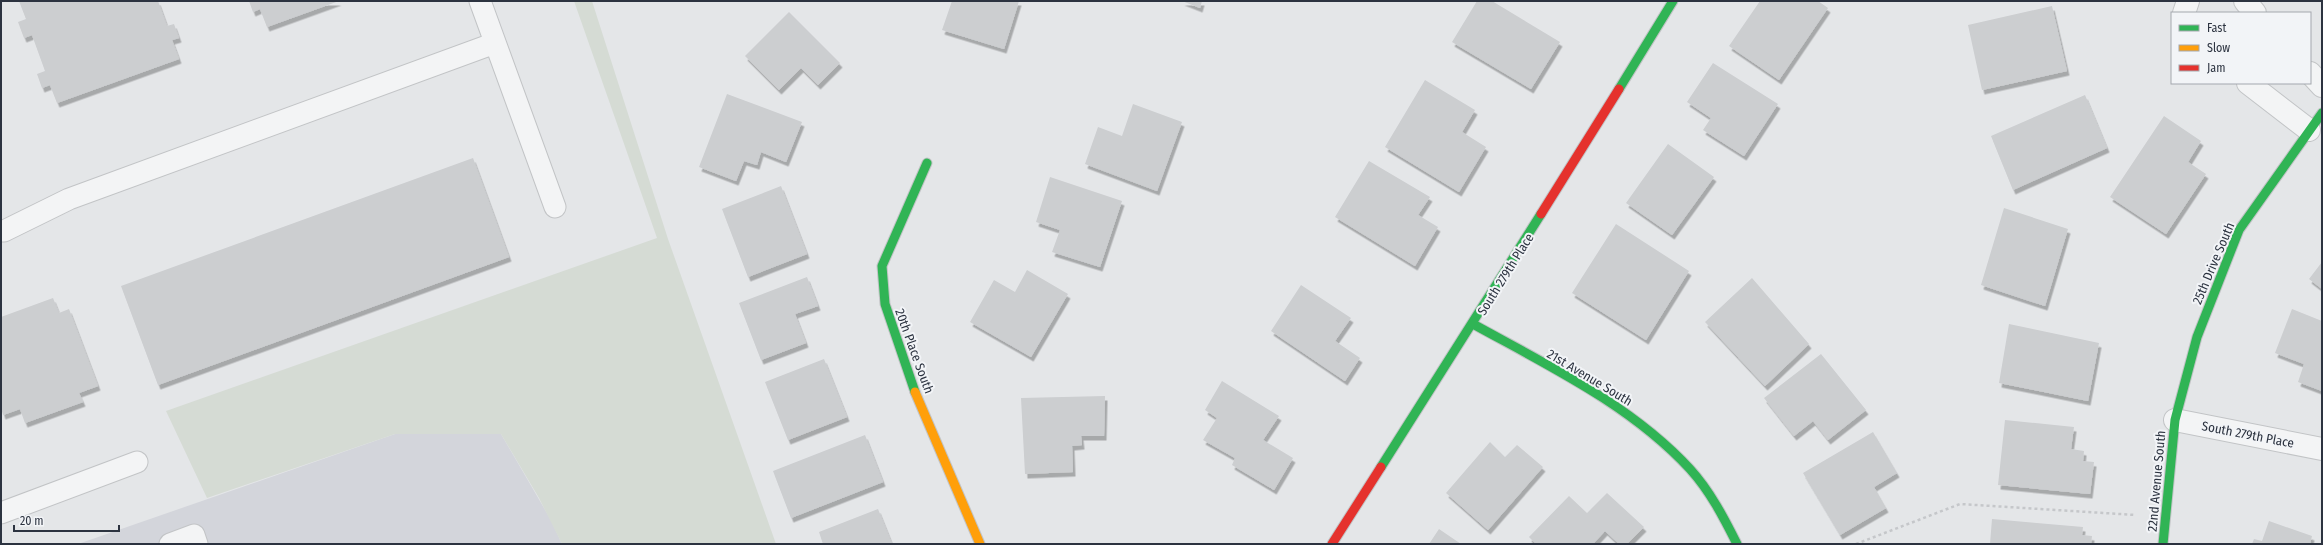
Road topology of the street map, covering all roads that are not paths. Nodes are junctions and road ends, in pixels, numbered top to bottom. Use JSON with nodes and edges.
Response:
{"nodes":[{"id":1,"x":480,"y":1,"type":"edge"},
{"id":2,"x":1673,"y":1,"type":"edge"},
{"id":3,"x":2188,"y":1,"type":"edge"},
{"id":4,"x":2244,"y":1,"type":"edge"},
{"id":5,"x":2184,"y":12,"type":"edge"},
{"id":6,"x":2255,"y":12,"type":"edge"},
{"id":7,"x":495,"y":43,"type":"junction"},
{"id":8,"x":2311,"y":74,"type":"edge"},
{"id":9,"x":2249,"y":84,"type":"edge"},
{"id":10,"x":2322,"y":86,"type":"edge"},
{"id":11,"x":2322,"y":112,"type":"edge"},
{"id":12,"x":2309,"y":130,"type":"junction"},
{"id":13,"x":927,"y":163,"type":"dead end"},
{"id":14,"x":555,"y":207,"type":"dead end"},
{"id":15,"x":2,"y":229,"type":"edge"},
{"id":16,"x":1473,"y":324,"type":"junction"},
{"id":17,"x":2175,"y":420,"type":"junction"},
{"id":18,"x":2322,"y":449,"type":"edge"},
{"id":19,"x":138,"y":462,"type":"dead end"},
{"id":20,"x":1,"y":513,"type":"edge"},
{"id":21,"x":170,"y":544,"type":"edge"},
{"id":22,"x":197,"y":544,"type":"edge"},
{"id":23,"x":980,"y":544,"type":"edge"},
{"id":24,"x":1332,"y":544,"type":"edge"},
{"id":25,"x":1736,"y":544,"type":"edge"},
{"id":26,"x":2163,"y":544,"type":"edge"}],
"edges":[{"from":1,"to":7,"type":"lane"},
{"from":2,"to":16,"type":"street","name":"South 279th Place"},
{"from":3,"to":5,"type":"street"},
{"from":4,"to":6,"type":"street"},
{"from":7,"to":14,"type":"lane"},
{"from":7,"to":15,"type":"lane"},
{"from":8,"to":10,"type":"street"},
{"from":9,"to":12,"type":"street"},
{"from":11,"to":12,"type":"street","name":"25th Drive South"},
{"from":12,"to":17,"type":"street","name":"25th Drive South"},
{"from":13,"to":23,"type":"street","name":"20th Place South"},
{"from":16,"to":24,"type":"street","name":"South 279th Place"},
{"from":16,"to":25,"type":"street","name":"21st Avenue South"},
{"from":17,"to":18,"type":"street","name":"South 279th Place"},
{"from":17,"to":26,"type":"street","name":"22nd Avenue South"},
{"from":19,"to":20,"type":"lane"},
{"from":21,"to":22,"type":"lane"}]}
